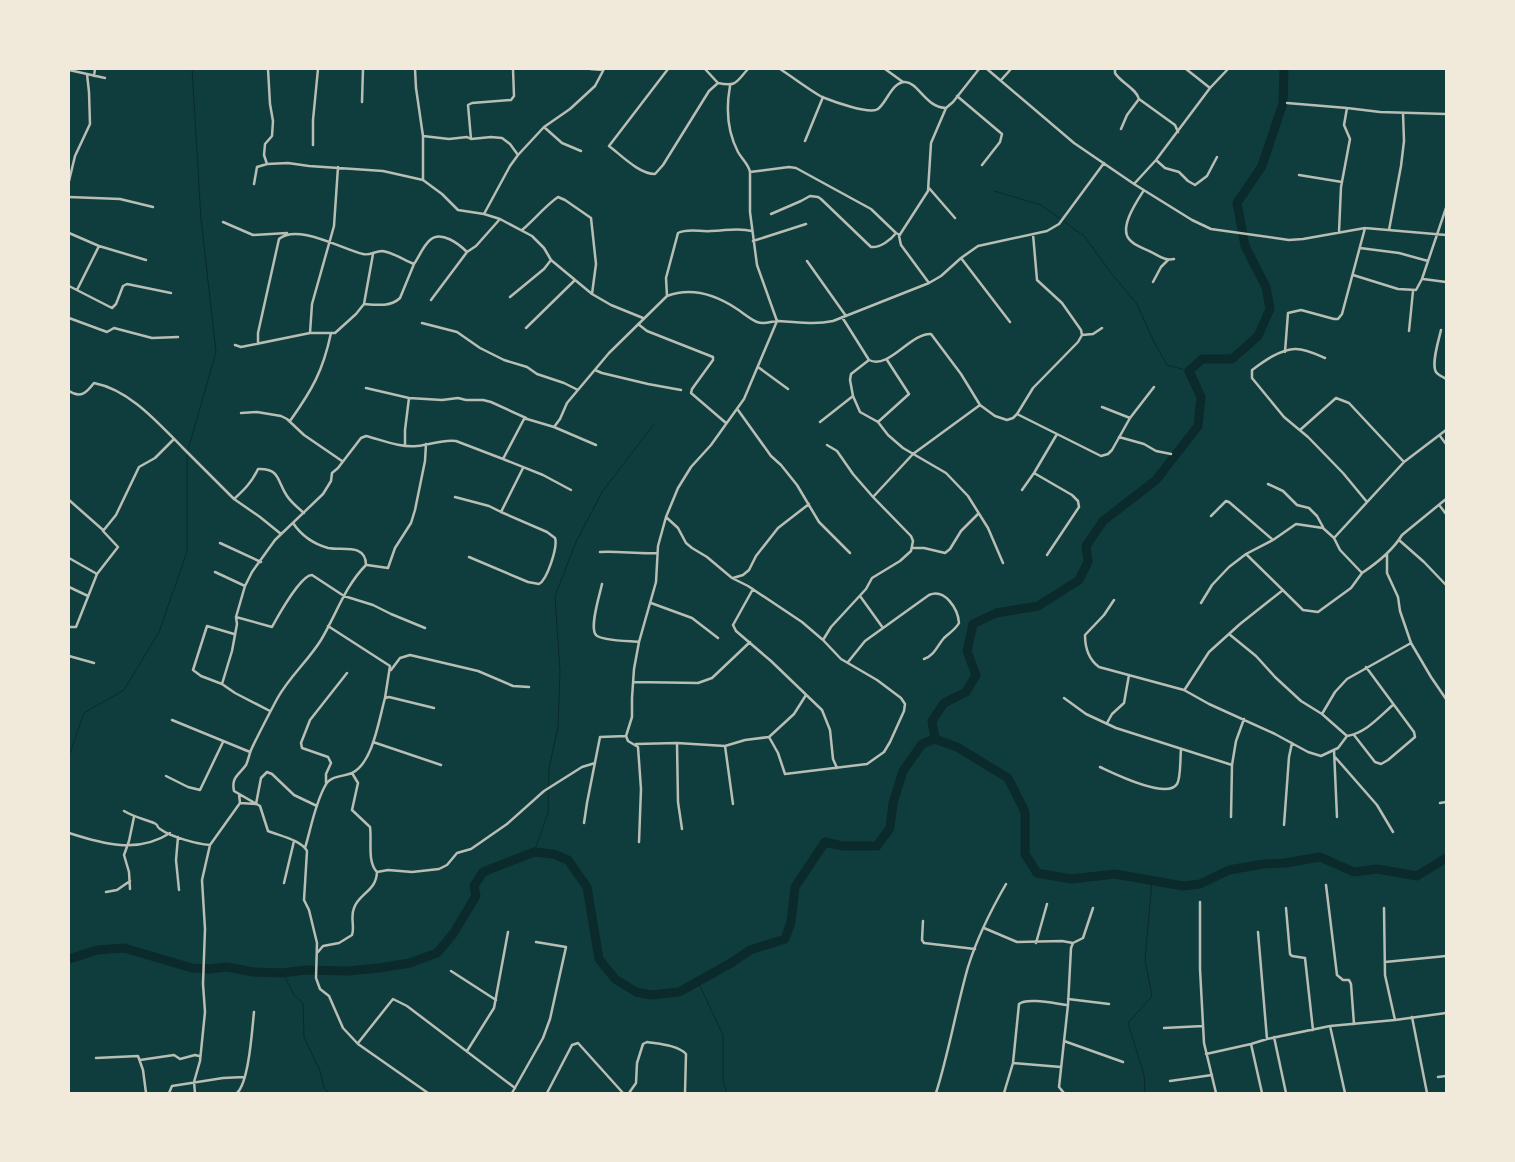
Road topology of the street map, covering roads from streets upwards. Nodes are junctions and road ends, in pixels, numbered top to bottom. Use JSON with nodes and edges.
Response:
{"nodes":[{"id":1,"x":95,"y":69,"type":"edge"},
{"id":2,"x":268,"y":69,"type":"edge"},
{"id":3,"x":318,"y":69,"type":"edge"},
{"id":4,"x":363,"y":69,"type":"edge"},
{"id":5,"x":415,"y":69,"type":"edge"},
{"id":6,"x":513,"y":69,"type":"edge"},
{"id":7,"x":590,"y":69,"type":"edge"},
{"id":8,"x":603,"y":69,"type":"edge"},
{"id":9,"x":668,"y":69,"type":"edge"},
{"id":10,"x":705,"y":69,"type":"edge"},
{"id":11,"x":748,"y":69,"type":"edge"},
{"id":12,"x":780,"y":69,"type":"edge"},
{"id":13,"x":885,"y":69,"type":"edge"},
{"id":14,"x":979,"y":69,"type":"edge"},
{"id":15,"x":987,"y":69,"type":"edge"},
{"id":16,"x":1011,"y":69,"type":"edge"},
{"id":17,"x":1115,"y":69,"type":"edge"},
{"id":18,"x":1186,"y":69,"type":"edge"},
{"id":19,"x":1228,"y":69,"type":"edge"},
{"id":20,"x":69,"y":70,"type":"edge"},
{"id":21,"x":87,"y":74,"type":"junction"},
{"id":22,"x":94,"y":76,"type":"junction"},
{"id":23,"x":105,"y":78,"type":"dead end"},
{"id":24,"x":1002,"y":80,"type":"junction"},
{"id":25,"x":903,"y":82,"type":"junction"},
{"id":26,"x":718,"y":83,"type":"junction"},
{"id":27,"x":730,"y":86,"type":"junction"},
{"id":28,"x":1210,"y":88,"type":"junction"},
{"id":29,"x":957,"y":96,"type":"junction"},
{"id":30,"x":823,"y":97,"type":"junction"},
{"id":31,"x":1139,"y":99,"type":"junction"},
{"id":32,"x":362,"y":102,"type":"dead end"},
{"id":33,"x":1288,"y":103,"type":"dead end"},
{"id":34,"x":946,"y":108,"type":"junction"},
{"id":35,"x":1347,"y":108,"type":"junction"},
{"id":36,"x":1403,"y":113,"type":"junction"},
{"id":37,"x":1446,"y":114,"type":"edge"},
{"id":38,"x":544,"y":127,"type":"junction"},
{"id":39,"x":1121,"y":129,"type":"dead end"},
{"id":40,"x":1178,"y":132,"type":"junction"},
{"id":41,"x":423,"y":136,"type":"junction"},
{"id":42,"x":471,"y":140,"type":"junction"},
{"id":43,"x":805,"y":141,"type":"dead end"},
{"id":44,"x":313,"y":145,"type":"dead end"},
{"id":45,"x":581,"y":151,"type":"dead end"},
{"id":46,"x":518,"y":155,"type":"junction"},
{"id":47,"x":1217,"y":157,"type":"dead end"},
{"id":48,"x":1156,"y":160,"type":"junction"},
{"id":49,"x":1104,"y":163,"type":"junction"},
{"id":50,"x":267,"y":164,"type":"junction"},
{"id":51,"x":982,"y":165,"type":"dead end"},
{"id":52,"x":338,"y":167,"type":"junction"},
{"id":53,"x":750,"y":172,"type":"junction"},
{"id":54,"x":1299,"y":175,"type":"dead end"},
{"id":55,"x":424,"y":180,"type":"junction"},
{"id":56,"x":69,"y":181,"type":"edge"},
{"id":57,"x":1342,"y":182,"type":"junction"},
{"id":58,"x":254,"y":184,"type":"dead end"},
{"id":59,"x":1134,"y":184,"type":"junction"},
{"id":60,"x":928,"y":188,"type":"junction"},
{"id":61,"x":1144,"y":190,"type":"junction"},
{"id":62,"x":69,"y":197,"type":"edge"},
{"id":63,"x":153,"y":207,"type":"dead end"},
{"id":64,"x":1446,"y":208,"type":"edge"},
{"id":65,"x":484,"y":214,"type":"junction"},
{"id":66,"x":772,"y":214,"type":"dead end"},
{"id":67,"x":955,"y":218,"type":"dead end"},
{"id":68,"x":500,"y":219,"type":"junction"},
{"id":69,"x":223,"y":222,"type":"dead end"},
{"id":70,"x":806,"y":224,"type":"dead end"},
{"id":71,"x":1365,"y":228,"type":"junction"},
{"id":72,"x":522,"y":230,"type":"junction"},
{"id":73,"x":1389,"y":230,"type":"junction"},
{"id":74,"x":752,"y":231,"type":"junction"},
{"id":75,"x":1339,"y":232,"type":"junction"},
{"id":76,"x":69,"y":233,"type":"edge"},
{"id":77,"x":291,"y":233,"type":"junction"},
{"id":78,"x":896,"y":233,"type":"junction"},
{"id":79,"x":1437,"y":233,"type":"junction"},
{"id":80,"x":1033,"y":234,"type":"junction"},
{"id":81,"x":900,"y":235,"type":"junction"},
{"id":82,"x":1446,"y":235,"type":"edge"},
{"id":83,"x":753,"y":241,"type":"junction"},
{"id":84,"x":330,"y":243,"type":"junction"},
{"id":85,"x":99,"y":246,"type":"junction"},
{"id":86,"x":1360,"y":248,"type":"junction"},
{"id":87,"x":467,"y":252,"type":"junction"},
{"id":88,"x":373,"y":254,"type":"junction"},
{"id":89,"x":961,"y":258,"type":"junction"},
{"id":90,"x":146,"y":260,"type":"dead end"},
{"id":91,"x":551,"y":260,"type":"junction"},
{"id":92,"x":1168,"y":260,"type":"junction"},
{"id":93,"x":1174,"y":260,"type":"dead end"},
{"id":94,"x":807,"y":261,"type":"dead end"},
{"id":95,"x":1428,"y":261,"type":"junction"},
{"id":96,"x":414,"y":264,"type":"junction"},
{"id":97,"x":1353,"y":275,"type":"junction"},
{"id":98,"x":1422,"y":279,"type":"junction"},
{"id":99,"x":575,"y":280,"type":"junction"},
{"id":100,"x":1153,"y":282,"type":"dead end"},
{"id":101,"x":1446,"y":282,"type":"edge"},
{"id":102,"x":929,"y":283,"type":"junction"},
{"id":103,"x":69,"y":286,"type":"edge"},
{"id":104,"x":77,"y":290,"type":"junction"},
{"id":105,"x":1413,"y":291,"type":"junction"},
{"id":106,"x":171,"y":293,"type":"dead end"},
{"id":107,"x":592,"y":294,"type":"junction"},
{"id":108,"x":667,"y":296,"type":"junction"},
{"id":109,"x":510,"y":297,"type":"dead end"},
{"id":110,"x":431,"y":300,"type":"dead end"},
{"id":111,"x":364,"y":304,"type":"junction"},
{"id":112,"x":846,"y":316,"type":"junction"},
{"id":113,"x":842,"y":317,"type":"junction"},
{"id":114,"x":69,"y":318,"type":"edge"},
{"id":115,"x":644,"y":318,"type":"junction"},
{"id":116,"x":777,"y":321,"type":"junction"},
{"id":117,"x":1010,"y":322,"type":"dead end"},
{"id":118,"x":422,"y":323,"type":"dead end"},
{"id":119,"x":638,"y":324,"type":"junction"},
{"id":120,"x":526,"y":328,"type":"dead end"},
{"id":121,"x":1102,"y":328,"type":"dead end"},
{"id":122,"x":1441,"y":330,"type":"dead end"},
{"id":123,"x":1409,"y":331,"type":"dead end"},
{"id":124,"x":310,"y":333,"type":"junction"},
{"id":125,"x":331,"y":333,"type":"junction"},
{"id":126,"x":1082,"y":335,"type":"junction"},
{"id":127,"x":178,"y":337,"type":"dead end"},
{"id":128,"x":258,"y":343,"type":"junction"},
{"id":129,"x":235,"y":346,"type":"dead end"},
{"id":130,"x":1285,"y":352,"type":"junction"},
{"id":131,"x":1325,"y":358,"type":"dead end"},
{"id":132,"x":870,"y":360,"type":"junction"},
{"id":133,"x":886,"y":360,"type":"junction"},
{"id":134,"x":758,"y":367,"type":"junction"},
{"id":135,"x":595,"y":370,"type":"junction"},
{"id":136,"x":1446,"y":379,"type":"edge"},
{"id":137,"x":1154,"y":387,"type":"dead end"},
{"id":138,"x":366,"y":388,"type":"dead end"},
{"id":139,"x":788,"y":389,"type":"dead end"},
{"id":140,"x":578,"y":390,"type":"junction"},
{"id":141,"x":681,"y":390,"type":"dead end"},
{"id":142,"x":69,"y":391,"type":"edge"},
{"id":143,"x":853,"y":396,"type":"junction"},
{"id":144,"x":409,"y":398,"type":"junction"},
{"id":145,"x":980,"y":404,"type":"junction"},
{"id":146,"x":1102,"y":407,"type":"dead end"},
{"id":147,"x":738,"y":410,"type":"junction"},
{"id":148,"x":241,"y":413,"type":"dead end"},
{"id":149,"x":1018,"y":414,"type":"junction"},
{"id":150,"x":1130,"y":418,"type":"junction"},
{"id":151,"x":527,"y":419,"type":"junction"},
{"id":152,"x":290,"y":422,"type":"junction"},
{"id":153,"x":820,"y":422,"type":"dead end"},
{"id":154,"x":878,"y":422,"type":"junction"},
{"id":155,"x":726,"y":423,"type":"junction"},
{"id":156,"x":554,"y":427,"type":"junction"},
{"id":157,"x":1300,"y":430,"type":"junction"},
{"id":158,"x":1446,"y":430,"type":"edge"},
{"id":159,"x":1056,"y":434,"type":"junction"},
{"id":160,"x":1440,"y":436,"type":"junction"},
{"id":161,"x":1119,"y":437,"type":"junction"},
{"id":162,"x":174,"y":439,"type":"junction"},
{"id":163,"x":426,"y":444,"type":"junction"},
{"id":164,"x":1446,"y":444,"type":"edge"},
{"id":165,"x":405,"y":445,"type":"junction"},
{"id":166,"x":596,"y":445,"type":"dead end"},
{"id":167,"x":827,"y":445,"type":"dead end"},
{"id":168,"x":913,"y":454,"type":"junction"},
{"id":169,"x":1171,"y":454,"type":"dead end"},
{"id":170,"x":503,"y":460,"type":"junction"},
{"id":171,"x":342,"y":461,"type":"junction"},
{"id":172,"x":1404,"y":462,"type":"junction"},
{"id":173,"x":523,"y":468,"type":"junction"},
{"id":174,"x":1034,"y":474,"type":"junction"},
{"id":175,"x":1268,"y":484,"type":"dead end"},
{"id":176,"x":571,"y":490,"type":"dead end"},
{"id":177,"x":1022,"y":490,"type":"dead end"},
{"id":178,"x":455,"y":496,"type":"dead end"},
{"id":179,"x":873,"y":497,"type":"junction"},
{"id":180,"x":234,"y":499,"type":"junction"},
{"id":181,"x":1446,"y":499,"type":"edge"},
{"id":182,"x":69,"y":500,"type":"edge"},
{"id":183,"x":1367,"y":502,"type":"junction"},
{"id":184,"x":809,"y":504,"type":"junction"},
{"id":185,"x":1440,"y":506,"type":"junction"},
{"id":186,"x":501,"y":512,"type":"junction"},
{"id":187,"x":304,"y":513,"type":"junction"},
{"id":188,"x":978,"y":514,"type":"junction"},
{"id":189,"x":1446,"y":514,"type":"edge"},
{"id":190,"x":1211,"y":516,"type":"dead end"},
{"id":191,"x":666,"y":517,"type":"junction"},
{"id":192,"x":293,"y":523,"type":"junction"},
{"id":193,"x":1323,"y":528,"type":"junction"},
{"id":194,"x":104,"y":531,"type":"junction"},
{"id":195,"x":281,"y":534,"type":"junction"},
{"id":196,"x":1334,"y":538,"type":"junction"},
{"id":197,"x":1273,"y":540,"type":"junction"},
{"id":198,"x":1399,"y":540,"type":"junction"},
{"id":199,"x":220,"y":543,"type":"dead end"},
{"id":200,"x":913,"y":548,"type":"junction"},
{"id":201,"x":600,"y":552,"type":"dead end"},
{"id":202,"x":1387,"y":552,"type":"junction"},
{"id":203,"x":657,"y":553,"type":"junction"},
{"id":204,"x":850,"y":553,"type":"dead end"},
{"id":205,"x":1246,"y":554,"type":"junction"},
{"id":206,"x":1047,"y":555,"type":"dead end"},
{"id":207,"x":469,"y":557,"type":"dead end"},
{"id":208,"x":69,"y":558,"type":"edge"},
{"id":209,"x":260,"y":562,"type":"junction"},
{"id":210,"x":1003,"y":563,"type":"dead end"},
{"id":211,"x":366,"y":565,"type":"junction"},
{"id":212,"x":215,"y":572,"type":"dead end"},
{"id":213,"x":1362,"y":573,"type":"junction"},
{"id":214,"x":96,"y":574,"type":"junction"},
{"id":215,"x":732,"y":578,"type":"junction"},
{"id":216,"x":602,"y":584,"type":"dead end"},
{"id":217,"x":1446,"y":585,"type":"edge"},
{"id":218,"x":245,"y":586,"type":"junction"},
{"id":219,"x":69,"y":587,"type":"edge"},
{"id":220,"x":753,"y":589,"type":"junction"},
{"id":221,"x":1283,"y":590,"type":"junction"},
{"id":222,"x":88,"y":596,"type":"junction"},
{"id":223,"x":344,"y":596,"type":"junction"},
{"id":224,"x":860,"y":596,"type":"junction"},
{"id":225,"x":1114,"y":600,"type":"dead end"},
{"id":226,"x":651,"y":603,"type":"junction"},
{"id":227,"x":1201,"y":603,"type":"dead end"},
{"id":228,"x":236,"y":617,"type":"junction"},
{"id":229,"x":328,"y":626,"type":"junction"},
{"id":230,"x":69,"y":627,"type":"edge"},
{"id":231,"x":425,"y":628,"type":"dead end"},
{"id":232,"x":883,"y":628,"type":"junction"},
{"id":233,"x":234,"y":634,"type":"junction"},
{"id":234,"x":1229,"y":634,"type":"junction"},
{"id":235,"x":718,"y":638,"type":"dead end"},
{"id":236,"x":823,"y":640,"type":"junction"},
{"id":237,"x":639,"y":642,"type":"junction"},
{"id":238,"x":750,"y":642,"type":"junction"},
{"id":239,"x":1411,"y":643,"type":"junction"},
{"id":240,"x":69,"y":656,"type":"edge"},
{"id":241,"x":924,"y":659,"type":"dead end"},
{"id":242,"x":848,"y":662,"type":"junction"},
{"id":243,"x":94,"y":663,"type":"dead end"},
{"id":244,"x":1366,"y":667,"type":"junction"},
{"id":245,"x":390,"y":670,"type":"junction"},
{"id":246,"x":347,"y":672,"type":"dead end"},
{"id":247,"x":1129,"y":675,"type":"junction"},
{"id":248,"x":634,"y":682,"type":"junction"},
{"id":249,"x":222,"y":684,"type":"junction"},
{"id":250,"x":529,"y":687,"type":"dead end"},
{"id":251,"x":1184,"y":690,"type":"junction"},
{"id":252,"x":806,"y":695,"type":"junction"},
{"id":253,"x":385,"y":698,"type":"junction"},
{"id":254,"x":1064,"y":698,"type":"dead end"},
{"id":255,"x":1446,"y":699,"type":"edge"},
{"id":256,"x":1393,"y":705,"type":"junction"},
{"id":257,"x":434,"y":708,"type":"dead end"},
{"id":258,"x":270,"y":711,"type":"junction"},
{"id":259,"x":1322,"y":714,"type":"junction"},
{"id":260,"x":1244,"y":719,"type":"junction"},
{"id":261,"x":172,"y":720,"type":"dead end"},
{"id":262,"x":1107,"y":723,"type":"junction"},
{"id":263,"x":1354,"y":735,"type":"junction"},
{"id":264,"x":626,"y":736,"type":"junction"},
{"id":265,"x":1347,"y":736,"type":"junction"},
{"id":266,"x":769,"y":737,"type":"junction"},
{"id":267,"x":223,"y":742,"type":"junction"},
{"id":268,"x":373,"y":742,"type":"junction"},
{"id":269,"x":677,"y":743,"type":"junction"},
{"id":270,"x":1292,"y":743,"type":"junction"},
{"id":271,"x":636,"y":744,"type":"junction"},
{"id":272,"x":725,"y":746,"type":"junction"},
{"id":273,"x":1181,"y":750,"type":"junction"},
{"id":274,"x":1334,"y":750,"type":"junction"},
{"id":275,"x":250,"y":752,"type":"junction"},
{"id":276,"x":1335,"y":757,"type":"junction"},
{"id":277,"x":595,"y":764,"type":"junction"},
{"id":278,"x":1232,"y":765,"type":"junction"},
{"id":279,"x":441,"y":766,"type":"dead end"},
{"id":280,"x":1100,"y":767,"type":"dead end"},
{"id":281,"x":837,"y":768,"type":"junction"},
{"id":282,"x":352,"y":773,"type":"junction"},
{"id":283,"x":166,"y":776,"type":"dead end"},
{"id":284,"x":326,"y":784,"type":"junction"},
{"id":285,"x":239,"y":794,"type":"junction"},
{"id":286,"x":1446,"y":802,"type":"edge"},
{"id":287,"x":240,"y":803,"type":"junction"},
{"id":288,"x":1440,"y":803,"type":"dead end"},
{"id":289,"x":256,"y":804,"type":"junction"},
{"id":290,"x":733,"y":804,"type":"dead end"},
{"id":291,"x":317,"y":806,"type":"junction"},
{"id":292,"x":124,"y":811,"type":"dead end"},
{"id":293,"x":134,"y":817,"type":"junction"},
{"id":294,"x":1231,"y":817,"type":"dead end"},
{"id":295,"x":1337,"y":817,"type":"dead end"},
{"id":296,"x":584,"y":823,"type":"dead end"},
{"id":297,"x":1284,"y":825,"type":"dead end"},
{"id":298,"x":682,"y":829,"type":"dead end"},
{"id":299,"x":1392,"y":832,"type":"dead end"},
{"id":300,"x":69,"y":833,"type":"edge"},
{"id":301,"x":170,"y":833,"type":"junction"},
{"id":302,"x":178,"y":837,"type":"junction"},
{"id":303,"x":294,"y":841,"type":"junction"},
{"id":304,"x":639,"y":842,"type":"dead end"},
{"id":305,"x":128,"y":844,"type":"junction"},
{"id":306,"x":210,"y":845,"type":"junction"},
{"id":307,"x":306,"y":848,"type":"junction"},
{"id":308,"x":377,"y":872,"type":"junction"},
{"id":309,"x":130,"y":881,"type":"junction"},
{"id":310,"x":284,"y":884,"type":"dead end"},
{"id":311,"x":1006,"y":884,"type":"dead end"},
{"id":312,"x":1326,"y":884,"type":"dead end"},
{"id":313,"x":130,"y":889,"type":"dead end"},
{"id":314,"x":179,"y":890,"type":"dead end"},
{"id":315,"x":106,"y":892,"type":"dead end"},
{"id":316,"x":1200,"y":902,"type":"dead end"},
{"id":317,"x":1047,"y":904,"type":"dead end"},
{"id":318,"x":1093,"y":908,"type":"dead end"},
{"id":319,"x":1286,"y":908,"type":"dead end"},
{"id":320,"x":1384,"y":908,"type":"dead end"},
{"id":321,"x":922,"y":921,"type":"dead end"},
{"id":322,"x":984,"y":928,"type":"junction"},
{"id":323,"x":508,"y":932,"type":"dead end"},
{"id":324,"x":1258,"y":932,"type":"dead end"},
{"id":325,"x":536,"y":942,"type":"dead end"},
{"id":326,"x":1036,"y":943,"type":"junction"},
{"id":327,"x":1073,"y":943,"type":"junction"},
{"id":328,"x":975,"y":948,"type":"junction"},
{"id":329,"x":318,"y":952,"type":"junction"},
{"id":330,"x":1446,"y":956,"type":"edge"},
{"id":331,"x":1385,"y":962,"type":"junction"},
{"id":332,"x":451,"y":971,"type":"dead end"},
{"id":333,"x":1068,"y":999,"type":"junction"},
{"id":334,"x":496,"y":1000,"type":"junction"},
{"id":335,"x":1109,"y":1004,"type":"dead end"},
{"id":336,"x":1068,"y":1005,"type":"junction"},
{"id":337,"x":254,"y":1012,"type":"dead end"},
{"id":338,"x":1446,"y":1013,"type":"edge"},
{"id":339,"x":1412,"y":1017,"type":"junction"},
{"id":340,"x":1395,"y":1020,"type":"junction"},
{"id":341,"x":1354,"y":1024,"type":"junction"},
{"id":342,"x":1203,"y":1026,"type":"junction"},
{"id":343,"x":1330,"y":1026,"type":"junction"},
{"id":344,"x":1164,"y":1028,"type":"dead end"},
{"id":345,"x":1312,"y":1030,"type":"junction"},
{"id":346,"x":1274,"y":1037,"type":"junction"},
{"id":347,"x":1267,"y":1039,"type":"junction"},
{"id":348,"x":1064,"y":1041,"type":"junction"},
{"id":349,"x":358,"y":1044,"type":"junction"},
{"id":350,"x":1251,"y":1044,"type":"junction"},
{"id":351,"x":467,"y":1051,"type":"junction"},
{"id":352,"x":1206,"y":1054,"type":"junction"},
{"id":353,"x":96,"y":1058,"type":"dead end"},
{"id":354,"x":200,"y":1058,"type":"junction"},
{"id":355,"x":140,"y":1060,"type":"junction"},
{"id":356,"x":1123,"y":1062,"type":"dead end"},
{"id":357,"x":1013,"y":1063,"type":"junction"},
{"id":358,"x":1061,"y":1067,"type":"junction"},
{"id":359,"x":1212,"y":1075,"type":"junction"},
{"id":360,"x":1446,"y":1076,"type":"edge"},
{"id":361,"x":244,"y":1077,"type":"junction"},
{"id":362,"x":1438,"y":1077,"type":"dead end"},
{"id":363,"x":1170,"y":1081,"type":"dead end"},
{"id":364,"x":194,"y":1082,"type":"junction"},
{"id":365,"x":515,"y":1088,"type":"junction"},
{"id":366,"x":146,"y":1093,"type":"edge"},
{"id":367,"x":169,"y":1093,"type":"edge"},
{"id":368,"x":195,"y":1093,"type":"edge"},
{"id":369,"x":237,"y":1093,"type":"edge"},
{"id":370,"x":428,"y":1093,"type":"edge"},
{"id":371,"x":512,"y":1093,"type":"edge"},
{"id":372,"x":547,"y":1093,"type":"edge"},
{"id":373,"x":623,"y":1093,"type":"edge"},
{"id":374,"x":629,"y":1093,"type":"edge"},
{"id":375,"x":685,"y":1093,"type":"edge"},
{"id":376,"x":936,"y":1093,"type":"edge"},
{"id":377,"x":1004,"y":1093,"type":"edge"},
{"id":378,"x":1064,"y":1093,"type":"edge"},
{"id":379,"x":1216,"y":1093,"type":"edge"},
{"id":380,"x":1262,"y":1093,"type":"edge"},
{"id":381,"x":1286,"y":1093,"type":"edge"},
{"id":382,"x":1345,"y":1093,"type":"edge"},
{"id":383,"x":1427,"y":1093,"type":"edge"}],
"edges":[{"from":1,"to":22,"type":"street"},
{"from":2,"to":50,"type":"street"},
{"from":3,"to":44,"type":"street"},
{"from":4,"to":32,"type":"street"},
{"from":5,"to":41,"type":"street"},
{"from":6,"to":42,"type":"street"},
{"from":7,"to":8,"type":"street"},
{"from":8,"to":38,"type":"street"},
{"from":9,"to":26,"type":"street"},
{"from":10,"to":26,"type":"street"},
{"from":11,"to":27,"type":"street"},
{"from":12,"to":30,"type":"street"},
{"from":13,"to":25,"type":"street"},
{"from":14,"to":29,"type":"street"},
{"from":15,"to":24,"type":"street"},
{"from":16,"to":24,"type":"street"},
{"from":17,"to":31,"type":"street"},
{"from":18,"to":28,"type":"street"},
{"from":19,"to":28,"type":"street"},
{"from":20,"to":21,"type":"street"},
{"from":21,"to":22,"type":"street"},
{"from":21,"to":56,"type":"street"},
{"from":22,"to":23,"type":"street"},
{"from":24,"to":49,"type":"street"},
{"from":25,"to":30,"type":"street"},
{"from":25,"to":34,"type":"street"},
{"from":26,"to":27,"type":"street"},
{"from":27,"to":53,"type":"street"},
{"from":28,"to":40,"type":"street"},
{"from":29,"to":34,"type":"street"},
{"from":29,"to":51,"type":"street"},
{"from":30,"to":43,"type":"street"},
{"from":31,"to":39,"type":"street"},
{"from":31,"to":40,"type":"street"},
{"from":33,"to":35,"type":"street"},
{"from":34,"to":60,"type":"street"},
{"from":35,"to":36,"type":"street"},
{"from":35,"to":57,"type":"street"},
{"from":36,"to":37,"type":"street"},
{"from":36,"to":73,"type":"street"},
{"from":38,"to":45,"type":"street"},
{"from":38,"to":46,"type":"street"},
{"from":40,"to":48,"type":"street"},
{"from":41,"to":42,"type":"street"},
{"from":41,"to":55,"type":"street"},
{"from":42,"to":46,"type":"street"},
{"from":46,"to":65,"type":"street"},
{"from":47,"to":48,"type":"street"},
{"from":48,"to":59,"type":"street"},
{"from":49,"to":59,"type":"street"},
{"from":49,"to":80,"type":"street"},
{"from":50,"to":52,"type":"street"},
{"from":50,"to":58,"type":"street"},
{"from":52,"to":55,"type":"street"},
{"from":52,"to":84,"type":"street"},
{"from":53,"to":74,"type":"street"},
{"from":53,"to":78,"type":"street"},
{"from":54,"to":57,"type":"street"},
{"from":55,"to":65,"type":"street"},
{"from":57,"to":75,"type":"street"},
{"from":59,"to":61,"type":"street"},
{"from":60,"to":67,"type":"street"},
{"from":60,"to":81,"type":"street"},
{"from":61,"to":75,"type":"street"},
{"from":61,"to":92,"type":"street"},
{"from":62,"to":63,"type":"street"},
{"from":64,"to":79,"type":"street"},
{"from":65,"to":68,"type":"street"},
{"from":66,"to":78,"type":"street"},
{"from":68,"to":72,"type":"street"},
{"from":68,"to":87,"type":"street"},
{"from":69,"to":77,"type":"street"},
{"from":70,"to":83,"type":"street"},
{"from":71,"to":73,"type":"street"},
{"from":71,"to":75,"type":"street"},
{"from":71,"to":86,"type":"street"},
{"from":72,"to":91,"type":"street"},
{"from":72,"to":107,"type":"street"},
{"from":73,"to":79,"type":"street"},
{"from":74,"to":83,"type":"street"},
{"from":74,"to":108,"type":"street"},
{"from":76,"to":85,"type":"street"},
{"from":77,"to":84,"type":"street"},
{"from":77,"to":128,"type":"street"},
{"from":78,"to":81,"type":"street"},
{"from":79,"to":82,"type":"street"},
{"from":79,"to":95,"type":"street"},
{"from":80,"to":89,"type":"street"},
{"from":80,"to":126,"type":"street"},
{"from":81,"to":102,"type":"street"},
{"from":83,"to":116,"type":"street"},
{"from":84,"to":88,"type":"street"},
{"from":84,"to":124,"type":"street"},
{"from":85,"to":90,"type":"street"},
{"from":85,"to":104,"type":"street"},
{"from":86,"to":95,"type":"street"},
{"from":86,"to":97,"type":"street"},
{"from":87,"to":96,"type":"street"},
{"from":87,"to":110,"type":"street"},
{"from":88,"to":96,"type":"street"},
{"from":88,"to":111,"type":"street"},
{"from":89,"to":102,"type":"street"},
{"from":89,"to":117,"type":"street"},
{"from":91,"to":99,"type":"street"},
{"from":91,"to":109,"type":"street"},
{"from":92,"to":93,"type":"street"},
{"from":92,"to":100,"type":"street"},
{"from":94,"to":112,"type":"street"},
{"from":95,"to":98,"type":"street"},
{"from":96,"to":111,"type":"street"},
{"from":97,"to":105,"type":"street"},
{"from":97,"to":130,"type":"street"},
{"from":98,"to":101,"type":"street"},
{"from":98,"to":105,"type":"street"},
{"from":99,"to":107,"type":"street"},
{"from":99,"to":120,"type":"street"},
{"from":102,"to":112,"type":"street"},
{"from":103,"to":104,"type":"street"},
{"from":104,"to":106,"type":"street"},
{"from":105,"to":123,"type":"street"},
{"from":107,"to":115,"type":"street"},
{"from":108,"to":115,"type":"street"},
{"from":108,"to":116,"type":"street"},
{"from":111,"to":125,"type":"street"},
{"from":112,"to":113,"type":"street"},
{"from":113,"to":116,"type":"street"},
{"from":113,"to":132,"type":"street"},
{"from":114,"to":127,"type":"street"},
{"from":115,"to":119,"type":"street"},
{"from":116,"to":134,"type":"street"},
{"from":118,"to":140,"type":"street"},
{"from":119,"to":135,"type":"street"},
{"from":119,"to":155,"type":"street"},
{"from":121,"to":126,"type":"street"},
{"from":122,"to":136,"type":"street"},
{"from":124,"to":125,"type":"street"},
{"from":124,"to":128,"type":"street"},
{"from":125,"to":152,"type":"street"},
{"from":126,"to":149,"type":"street"},
{"from":128,"to":129,"type":"street"},
{"from":130,"to":131,"type":"street"},
{"from":130,"to":157,"type":"street"},
{"from":132,"to":133,"type":"street"},
{"from":132,"to":143,"type":"street"},
{"from":133,"to":145,"type":"street"},
{"from":133,"to":154,"type":"street"},
{"from":134,"to":139,"type":"street"},
{"from":134,"to":147,"type":"street"},
{"from":135,"to":140,"type":"street"},
{"from":135,"to":141,"type":"street"},
{"from":137,"to":150,"type":"street"},
{"from":138,"to":144,"type":"street"},
{"from":140,"to":156,"type":"street"},
{"from":142,"to":162,"type":"street"},
{"from":143,"to":153,"type":"street"},
{"from":143,"to":154,"type":"street"},
{"from":144,"to":151,"type":"street"},
{"from":144,"to":165,"type":"street"},
{"from":145,"to":149,"type":"street"},
{"from":145,"to":168,"type":"street"},
{"from":146,"to":150,"type":"street"},
{"from":147,"to":155,"type":"street"},
{"from":147,"to":184,"type":"street"},
{"from":148,"to":152,"type":"street"},
{"from":149,"to":159,"type":"street"},
{"from":150,"to":161,"type":"street"},
{"from":151,"to":156,"type":"street"},
{"from":151,"to":170,"type":"street"},
{"from":152,"to":171,"type":"street"},
{"from":154,"to":168,"type":"street"},
{"from":155,"to":191,"type":"street"},
{"from":156,"to":166,"type":"street"},
{"from":157,"to":172,"type":"street"},
{"from":157,"to":183,"type":"street"},
{"from":158,"to":160,"type":"street"},
{"from":159,"to":161,"type":"street"},
{"from":159,"to":174,"type":"street"},
{"from":160,"to":164,"type":"street"},
{"from":160,"to":172,"type":"street"},
{"from":161,"to":169,"type":"street"},
{"from":162,"to":180,"type":"street"},
{"from":162,"to":194,"type":"street"},
{"from":163,"to":165,"type":"street"},
{"from":163,"to":170,"type":"street"},
{"from":163,"to":211,"type":"street"},
{"from":165,"to":171,"type":"street"},
{"from":167,"to":179,"type":"street"},
{"from":168,"to":179,"type":"street"},
{"from":168,"to":188,"type":"street"},
{"from":170,"to":173,"type":"street"},
{"from":171,"to":187,"type":"street"},
{"from":172,"to":183,"type":"street"},
{"from":173,"to":176,"type":"street"},
{"from":173,"to":186,"type":"street"},
{"from":174,"to":177,"type":"street"},
{"from":174,"to":206,"type":"street"},
{"from":175,"to":193,"type":"street"},
{"from":178,"to":186,"type":"street"},
{"from":179,"to":200,"type":"street"},
{"from":180,"to":187,"type":"street"},
{"from":180,"to":195,"type":"street"},
{"from":181,"to":185,"type":"street"},
{"from":182,"to":194,"type":"street"},
{"from":183,"to":196,"type":"street"},
{"from":184,"to":204,"type":"street"},
{"from":184,"to":215,"type":"street"},
{"from":185,"to":189,"type":"street"},
{"from":185,"to":198,"type":"street"},
{"from":186,"to":207,"type":"street"},
{"from":187,"to":192,"type":"street"},
{"from":188,"to":200,"type":"street"},
{"from":188,"to":210,"type":"street"},
{"from":190,"to":197,"type":"street"},
{"from":191,"to":203,"type":"street"},
{"from":191,"to":215,"type":"street"},
{"from":192,"to":195,"type":"street"},
{"from":192,"to":211,"type":"street"},
{"from":193,"to":196,"type":"street"},
{"from":193,"to":197,"type":"street"},
{"from":194,"to":214,"type":"street"},
{"from":195,"to":209,"type":"street"},
{"from":196,"to":213,"type":"street"},
{"from":197,"to":205,"type":"street"},
{"from":198,"to":202,"type":"street"},
{"from":198,"to":217,"type":"street"},
{"from":199,"to":209,"type":"street"},
{"from":200,"to":224,"type":"street"},
{"from":201,"to":203,"type":"street"},
{"from":202,"to":213,"type":"street"},
{"from":202,"to":239,"type":"street"},
{"from":203,"to":226,"type":"street"},
{"from":205,"to":221,"type":"street"},
{"from":205,"to":227,"type":"street"},
{"from":208,"to":214,"type":"street"},
{"from":209,"to":218,"type":"street"},
{"from":211,"to":223,"type":"street"},
{"from":212,"to":218,"type":"street"},
{"from":213,"to":221,"type":"street"},
{"from":214,"to":222,"type":"street"},
{"from":215,"to":220,"type":"street"},
{"from":216,"to":237,"type":"street"},
{"from":218,"to":228,"type":"street"},
{"from":219,"to":222,"type":"street"},
{"from":220,"to":236,"type":"street"},
{"from":220,"to":238,"type":"street"},
{"from":221,"to":234,"type":"street"},
{"from":222,"to":230,"type":"street"},
{"from":223,"to":228,"type":"street"},
{"from":223,"to":229,"type":"street"},
{"from":223,"to":231,"type":"street"},
{"from":224,"to":232,"type":"street"},
{"from":224,"to":236,"type":"street"},
{"from":225,"to":247,"type":"street"},
{"from":226,"to":235,"type":"street"},
{"from":226,"to":237,"type":"street"},
{"from":228,"to":233,"type":"street"},
{"from":229,"to":245,"type":"street"},
{"from":229,"to":258,"type":"street"},
{"from":232,"to":241,"type":"street"},
{"from":232,"to":242,"type":"street"},
{"from":233,"to":249,"type":"street"},
{"from":233,"to":249,"type":"street"},
{"from":234,"to":251,"type":"street"},
{"from":234,"to":259,"type":"street"},
{"from":236,"to":242,"type":"street"},
{"from":237,"to":248,"type":"street"},
{"from":238,"to":248,"type":"street"},
{"from":238,"to":252,"type":"street"},
{"from":239,"to":244,"type":"street"},
{"from":239,"to":255,"type":"street"},
{"from":240,"to":243,"type":"street"},
{"from":242,"to":281,"type":"street"},
{"from":244,"to":256,"type":"street"},
{"from":244,"to":259,"type":"street"},
{"from":245,"to":250,"type":"street"},
{"from":245,"to":253,"type":"street"},
{"from":246,"to":284,"type":"street"},
{"from":247,"to":251,"type":"street"},
{"from":247,"to":262,"type":"street"},
{"from":248,"to":264,"type":"street"},
{"from":249,"to":258,"type":"street"},
{"from":251,"to":260,"type":"street"},
{"from":252,"to":266,"type":"street"},
{"from":252,"to":281,"type":"street"},
{"from":253,"to":257,"type":"street"},
{"from":253,"to":268,"type":"street"},
{"from":254,"to":262,"type":"street"},
{"from":256,"to":263,"type":"street"},
{"from":256,"to":263,"type":"street"},
{"from":258,"to":275,"type":"street"},
{"from":259,"to":265,"type":"street"},
{"from":260,"to":270,"type":"street"},
{"from":260,"to":278,"type":"street"},
{"from":261,"to":267,"type":"street"},
{"from":262,"to":273,"type":"street"},
{"from":263,"to":265,"type":"street"},
{"from":264,"to":271,"type":"street"},
{"from":264,"to":277,"type":"street"},
{"from":265,"to":274,"type":"street"},
{"from":266,"to":272,"type":"street"},
{"from":266,"to":281,"type":"street"},
{"from":267,"to":275,"type":"street"},
{"from":267,"to":283,"type":"street"},
{"from":268,"to":279,"type":"street"},
{"from":268,"to":282,"type":"street"},
{"from":269,"to":271,"type":"street"},
{"from":269,"to":272,"type":"street"},
{"from":269,"to":298,"type":"street"},
{"from":270,"to":274,"type":"street"},
{"from":270,"to":297,"type":"street"},
{"from":271,"to":304,"type":"street"},
{"from":272,"to":290,"type":"street"},
{"from":273,"to":278,"type":"street"},
{"from":273,"to":280,"type":"street"},
{"from":274,"to":276,"type":"street"},
{"from":275,"to":285,"type":"street"},
{"from":276,"to":295,"type":"street"},
{"from":276,"to":299,"type":"street"},
{"from":277,"to":296,"type":"street"},
{"from":277,"to":308,"type":"street"},
{"from":278,"to":294,"type":"street"},
{"from":282,"to":284,"type":"street"},
{"from":282,"to":308,"type":"street"},
{"from":284,"to":291,"type":"street"},
{"from":285,"to":287,"type":"street"},
{"from":285,"to":289,"type":"street"},
{"from":286,"to":288,"type":"street"},
{"from":287,"to":289,"type":"street"},
{"from":287,"to":306,"type":"street"},
{"from":289,"to":291,"type":"street"},
{"from":289,"to":303,"type":"street"},
{"from":291,"to":307,"type":"street"},
{"from":292,"to":293,"type":"street"},
{"from":293,"to":301,"type":"street"},
{"from":293,"to":305,"type":"street"},
{"from":300,"to":305,"type":"street"},
{"from":301,"to":302,"type":"street"},
{"from":301,"to":305,"type":"street"},
{"from":302,"to":306,"type":"street"},
{"from":302,"to":314,"type":"street"},
{"from":303,"to":307,"type":"street"},
{"from":303,"to":310,"type":"street"},
{"from":305,"to":309,"type":"street"},
{"from":306,"to":354,"type":"street"},
{"from":307,"to":329,"type":"street"},
{"from":308,"to":329,"type":"street"},
{"from":309,"to":313,"type":"street"},
{"from":309,"to":315,"type":"street"},
{"from":311,"to":322,"type":"street"},
{"from":312,"to":341,"type":"street"},
{"from":316,"to":342,"type":"street"},
{"from":317,"to":326,"type":"street"},
{"from":318,"to":327,"type":"street"},
{"from":319,"to":345,"type":"street"},
{"from":320,"to":331,"type":"street"},
{"from":321,"to":328,"type":"street"},
{"from":322,"to":326,"type":"street"},
{"from":322,"to":328,"type":"street"},
{"from":323,"to":334,"type":"street"},
{"from":324,"to":347,"type":"street"},
{"from":325,"to":365,"type":"street"},
{"from":326,"to":327,"type":"street"},
{"from":327,"to":333,"type":"street"},
{"from":328,"to":376,"type":"street"},
{"from":329,"to":349,"type":"street"},
{"from":330,"to":331,"type":"street"},
{"from":331,"to":340,"type":"street"},
{"from":332,"to":334,"type":"street"},
{"from":333,"to":335,"type":"street"},
{"from":333,"to":336,"type":"street"},
{"from":334,"to":351,"type":"street"},
{"from":336,"to":348,"type":"street"},
{"from":336,"to":357,"type":"street"},
{"from":337,"to":361,"type":"street"},
{"from":338,"to":339,"type":"street"},
{"from":339,"to":340,"type":"street"},
{"from":339,"to":383,"type":"street"},
{"from":340,"to":341,"type":"street"},
{"from":341,"to":343,"type":"street"},
{"from":342,"to":344,"type":"street"},
{"from":342,"to":352,"type":"street"},
{"from":343,"to":345,"type":"street"},
{"from":343,"to":382,"type":"street"},
{"from":345,"to":346,"type":"street"},
{"from":346,"to":347,"type":"street"},
{"from":346,"to":381,"type":"street"},
{"from":347,"to":350,"type":"street"},
{"from":348,"to":356,"type":"street"},
{"from":348,"to":358,"type":"street"},
{"from":349,"to":351,"type":"street"},
{"from":349,"to":370,"type":"street"},
{"from":350,"to":352,"type":"street"},
{"from":350,"to":380,"type":"street"},
{"from":351,"to":365,"type":"street"},
{"from":352,"to":359,"type":"street"},
{"from":353,"to":355,"type":"street"},
{"from":354,"to":355,"type":"street"},
{"from":354,"to":364,"type":"street"},
{"from":355,"to":366,"type":"street"},
{"from":357,"to":358,"type":"street"},
{"from":357,"to":377,"type":"street"},
{"from":358,"to":378,"type":"street"},
{"from":359,"to":363,"type":"street"},
{"from":359,"to":379,"type":"street"},
{"from":360,"to":362,"type":"street"},
{"from":361,"to":364,"type":"street"},
{"from":361,"to":369,"type":"street"},
{"from":364,"to":367,"type":"street"},
{"from":364,"to":368,"type":"street"},
{"from":365,"to":371,"type":"street"},
{"from":372,"to":373,"type":"street"},
{"from":374,"to":375,"type":"street"}]}
